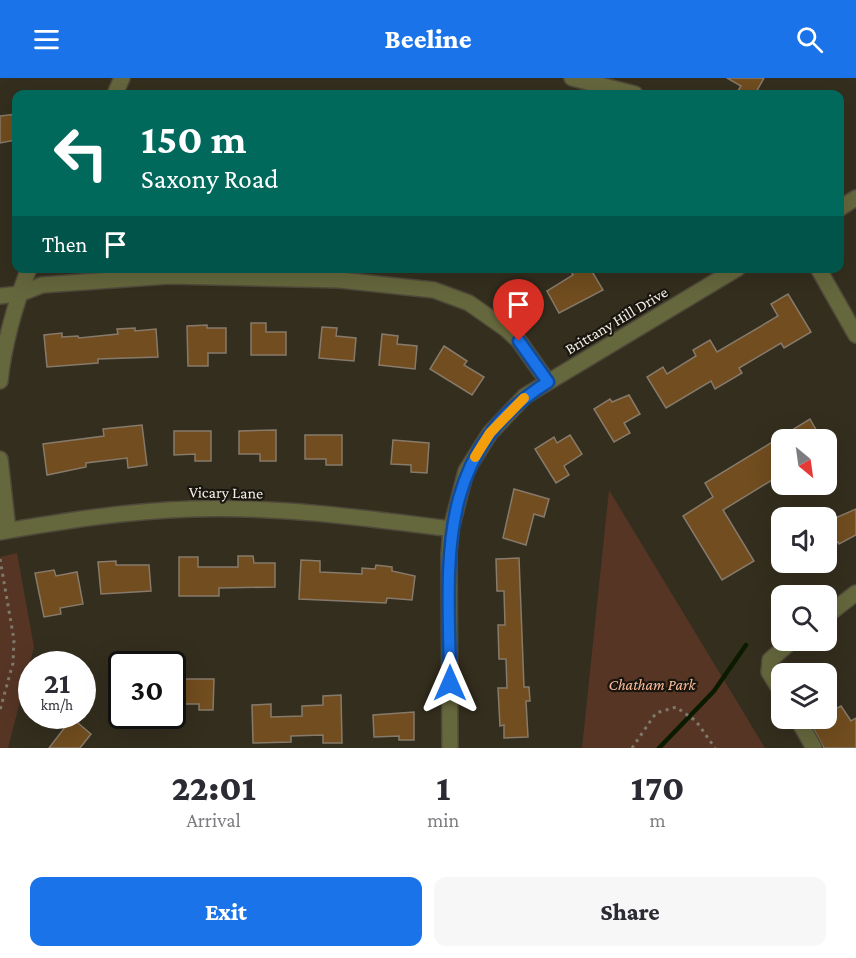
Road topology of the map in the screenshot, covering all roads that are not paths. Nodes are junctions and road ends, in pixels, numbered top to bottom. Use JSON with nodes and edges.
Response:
{"nodes":[{"id":1,"x":572,"y":78,"type":"edge"},
{"id":2,"x":619,"y":90,"type":"edge"},
{"id":3,"x":27,"y":273,"type":"edge"},
{"id":4,"x":730,"y":273,"type":"edge"},
{"id":5,"x":821,"y":273,"type":"edge"},
{"id":6,"x":19,"y":294,"type":"junction"},
{"id":7,"x":0,"y":296,"type":"edge"},
{"id":8,"x":856,"y":335,"type":"edge"},
{"id":9,"x":0,"y":381,"type":"edge"},
{"id":10,"x":548,"y":382,"type":"junction"},
{"id":11,"x":0,"y":459,"type":"edge"},
{"id":12,"x":451,"y":529,"type":"junction"},
{"id":13,"x":4,"y":531,"type":"edge"},
{"id":14,"x":856,"y":593,"type":"edge"},
{"id":15,"x":837,"y":608,"type":"edge"},
{"id":16,"x":781,"y":651,"type":"edge"},
{"id":17,"x":771,"y":675,"type":"edge"},
{"id":18,"x":803,"y":729,"type":"edge"},
{"id":19,"x":450,"y":748,"type":"edge"},
{"id":20,"x":814,"y":748,"type":"edge"}],
"edges":[{"from":1,"to":2,"type":"street"},
{"from":3,"to":6,"type":"street"},
{"from":4,"to":10,"type":"street","name":"Brittany Hill Drive"},
{"from":5,"to":8,"type":"street"},
{"from":6,"to":7,"type":"street"},
{"from":6,"to":9,"type":"street"},
{"from":6,"to":10,"type":"street"},
{"from":10,"to":12,"type":"street","name":"Brittany Hill Drive"},
{"from":11,"to":13,"type":"street"},
{"from":12,"to":13,"type":"street","name":"Vicary Lane"},
{"from":12,"to":19,"type":"street","name":"Brittany Hill Drive"},
{"from":14,"to":15,"type":"street"},
{"from":16,"to":17,"type":"street"},
{"from":18,"to":20,"type":"street"}]}
